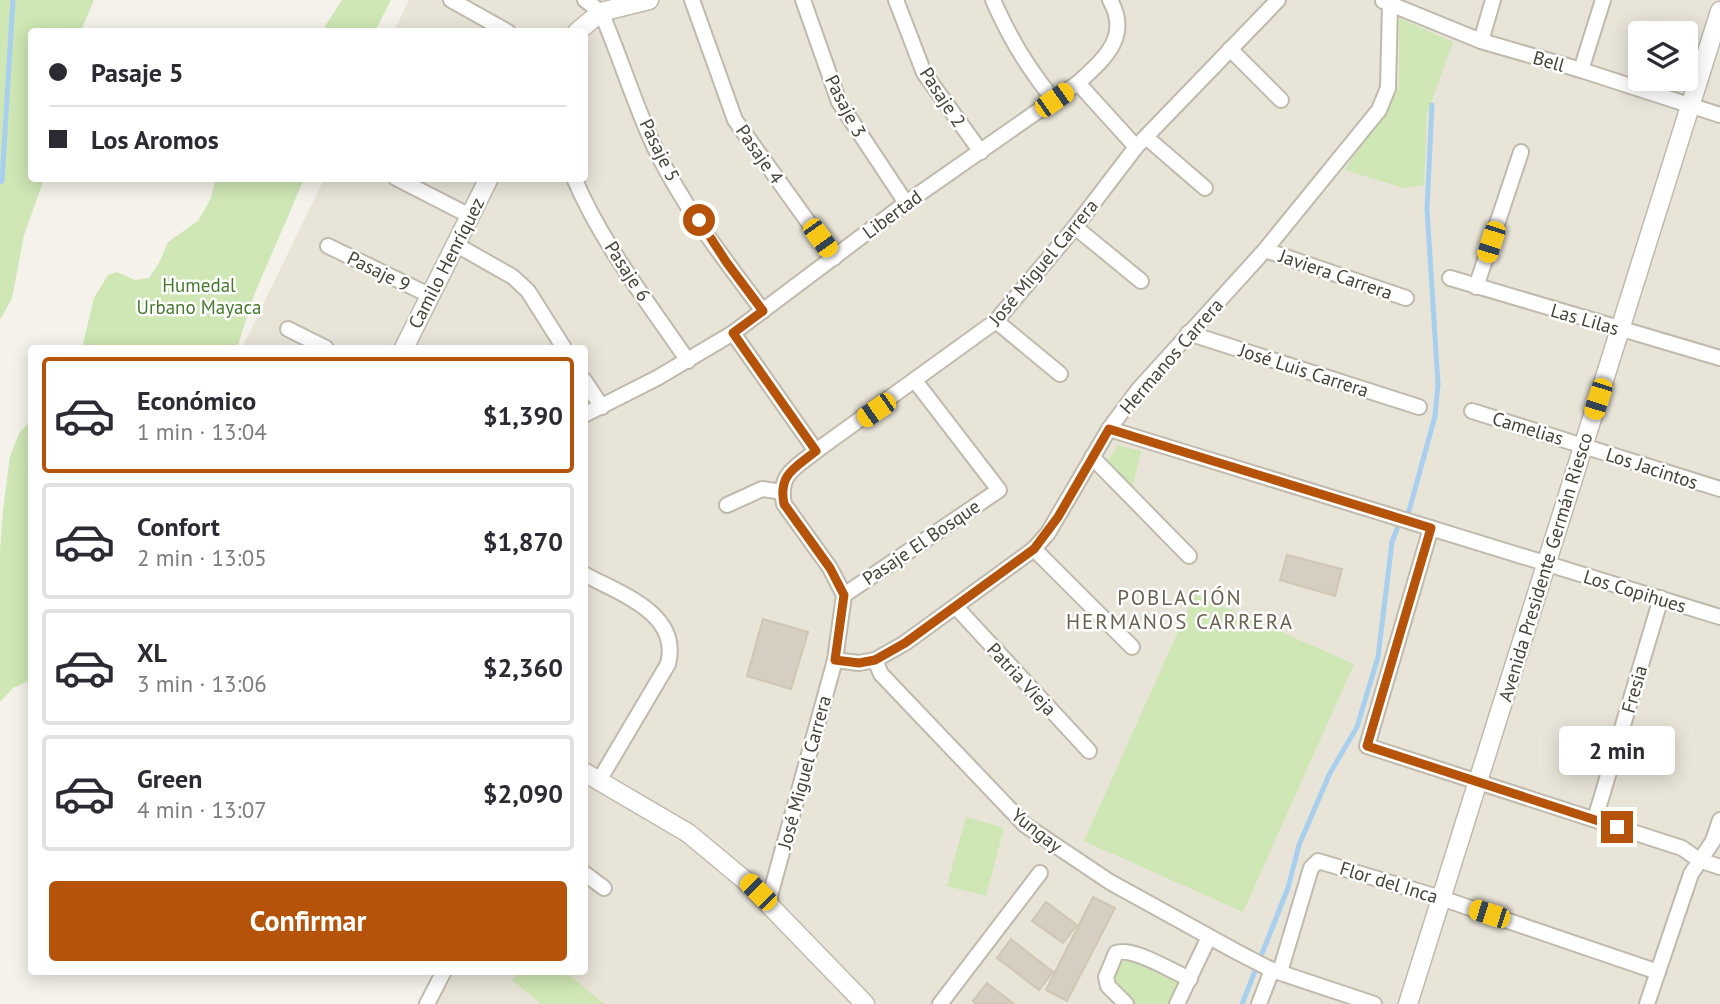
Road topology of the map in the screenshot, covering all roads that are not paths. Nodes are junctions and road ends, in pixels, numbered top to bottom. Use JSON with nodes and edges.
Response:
{"nodes":[{"id":1,"x":451,"y":0,"type":"edge"},
{"id":2,"x":585,"y":0,"type":"edge"},
{"id":3,"x":649,"y":0,"type":"edge"},
{"id":4,"x":692,"y":0,"type":"edge"},
{"id":5,"x":803,"y":0,"type":"edge"},
{"id":6,"x":896,"y":0,"type":"edge"},
{"id":7,"x":993,"y":0,"type":"edge"},
{"id":8,"x":1110,"y":0,"type":"edge"},
{"id":9,"x":1279,"y":0,"type":"edge"},
{"id":10,"x":1493,"y":0,"type":"edge"},
{"id":11,"x":1603,"y":0,"type":"edge"},
{"id":12,"x":1386,"y":2,"type":"edge"},
{"id":13,"x":604,"y":6,"type":"edge"},
{"id":14,"x":1720,"y":11,"type":"edge"},
{"id":15,"x":501,"y":28,"type":"edge"},
{"id":16,"x":581,"y":28,"type":"edge"},
{"id":17,"x":1481,"y":41,"type":"junction"},
{"id":18,"x":1230,"y":49,"type":"junction"},
{"id":19,"x":1581,"y":70,"type":"junction"},
{"id":20,"x":1079,"y":83,"type":"junction"},
{"id":21,"x":1054,"y":100,"type":"junction"},
{"id":22,"x":1280,"y":100,"type":"dead end"},
{"id":23,"x":1690,"y":104,"type":"junction"},
{"id":24,"x":1720,"y":115,"type":"edge"},
{"id":25,"x":1141,"y":142,"type":"junction"},
{"id":26,"x":981,"y":152,"type":"junction"},
{"id":27,"x":1521,"y":152,"type":"dead end"},
{"id":28,"x":404,"y":182,"type":"edge"},
{"id":29,"x":487,"y":182,"type":"edge"},
{"id":30,"x":575,"y":182,"type":"edge"},
{"id":31,"x":1205,"y":188,"type":"dead end"},
{"id":32,"x":906,"y":203,"type":"junction"},
{"id":33,"x":470,"y":216,"type":"junction"},
{"id":34,"x":1075,"y":227,"type":"junction"},
{"id":35,"x":455,"y":244,"type":"junction"},
{"id":36,"x":328,"y":246,"type":"dead end"},
{"id":37,"x":1265,"y":250,"type":"junction"},
{"id":38,"x":834,"y":258,"type":"junction"},
{"id":39,"x":1450,"y":278,"type":"dead end"},
{"id":40,"x":1141,"y":281,"type":"dead end"},
{"id":41,"x":1476,"y":287,"type":"junction"},
{"id":42,"x":429,"y":295,"type":"junction"},
{"id":43,"x":1406,"y":298,"type":"dead end"},
{"id":44,"x":763,"y":311,"type":"junction"},
{"id":45,"x":996,"y":321,"type":"junction"},
{"id":46,"x":288,"y":329,"type":"dead end"},
{"id":47,"x":1620,"y":329,"type":"junction"},
{"id":48,"x":733,"y":333,"type":"junction"},
{"id":49,"x":1188,"y":333,"type":"junction"},
{"id":50,"x":320,"y":345,"type":"edge"},
{"id":51,"x":405,"y":345,"type":"edge"},
{"id":52,"x":562,"y":345,"type":"edge"},
{"id":53,"x":1720,"y":358,"type":"edge"},
{"id":54,"x":688,"y":361,"type":"junction"},
{"id":55,"x":1060,"y":374,"type":"dead end"},
{"id":56,"x":916,"y":382,"type":"junction"},
{"id":57,"x":588,"y":386,"type":"edge"},
{"id":58,"x":602,"y":407,"type":"junction"},
{"id":59,"x":1419,"y":407,"type":"dead end"},
{"id":60,"x":1472,"y":411,"type":"dead end"},
{"id":61,"x":588,"y":413,"type":"edge"},
{"id":62,"x":1109,"y":429,"type":"junction"},
{"id":63,"x":1583,"y":446,"type":"junction"},
{"id":64,"x":816,"y":451,"type":"junction"},
{"id":65,"x":1091,"y":457,"type":"junction"},
{"id":66,"x":1720,"y":489,"type":"edge"},
{"id":67,"x":782,"y":492,"type":"junction"},
{"id":68,"x":727,"y":505,"type":"dead end"},
{"id":69,"x":1431,"y":528,"type":"junction"},
{"id":70,"x":1034,"y":549,"type":"junction"},
{"id":71,"x":1189,"y":556,"type":"dead end"},
{"id":72,"x":1546,"y":564,"type":"junction"},
{"id":73,"x":588,"y":576,"type":"edge"},
{"id":74,"x":844,"y":595,"type":"junction"},
{"id":75,"x":1661,"y":598,"type":"junction"},
{"id":76,"x":956,"y":607,"type":"junction"},
{"id":77,"x":1720,"y":617,"type":"edge"},
{"id":78,"x":1132,"y":647,"type":"dead end"},
{"id":79,"x":835,"y":660,"type":"junction"},
{"id":80,"x":875,"y":660,"type":"junction"},
{"id":81,"x":1089,"y":751,"type":"dead end"},
{"id":82,"x":592,"y":775,"type":"edge"},
{"id":83,"x":1478,"y":781,"type":"junction"},
{"id":84,"x":1595,"y":819,"type":"junction"},
{"id":85,"x":1720,"y":820,"type":"edge"},
{"id":86,"x":1699,"y":860,"type":"junction"},
{"id":87,"x":1720,"y":867,"type":"edge"},
{"id":88,"x":1040,"y":873,"type":"dead end"},
{"id":89,"x":588,"y":876,"type":"edge"},
{"id":90,"x":604,"y":888,"type":"dead end"},
{"id":91,"x":1441,"y":898,"type":"junction"},
{"id":92,"x":768,"y":903,"type":"junction"},
{"id":93,"x":1209,"y":937,"type":"junction"},
{"id":94,"x":1276,"y":971,"type":"junction"},
{"id":95,"x":1658,"y":972,"type":"junction"},
{"id":96,"x":442,"y":975,"type":"edge"},
{"id":97,"x":1190,"y":979,"type":"junction"},
{"id":98,"x":429,"y":1003,"type":"edge"},
{"id":99,"x":865,"y":1004,"type":"edge"},
{"id":100,"x":940,"y":1004,"type":"edge"},
{"id":101,"x":1126,"y":1004,"type":"edge"},
{"id":102,"x":1177,"y":1004,"type":"edge"},
{"id":103,"x":1259,"y":1004,"type":"edge"},
{"id":104,"x":1374,"y":1004,"type":"edge"},
{"id":105,"x":1408,"y":1004,"type":"edge"},
{"id":106,"x":1647,"y":1004,"type":"edge"}],
"edges":[{"from":1,"to":15,"type":"street"},
{"from":2,"to":13,"type":"street"},
{"from":3,"to":13,"type":"street"},
{"from":4,"to":38,"type":"street","name":"Pasaje 4"},
{"from":5,"to":32,"type":"street","name":"Pasaje 3"},
{"from":6,"to":26,"type":"street","name":"Pasaje 2"},
{"from":7,"to":21,"type":"street"},
{"from":8,"to":20,"type":"street","name":"Libertad"},
{"from":9,"to":18,"type":"street","name":"José Miguel Carrera"},
{"from":10,"to":17,"type":"street"},
{"from":11,"to":19,"type":"street"},
{"from":12,"to":17,"type":"street","name":"Bell"},
{"from":12,"to":37,"type":"street","name":"Hermanos Carrera"},
{"from":13,"to":16,"type":"street"},
{"from":13,"to":44,"type":"street","name":"Pasaje 5"},
{"from":14,"to":23,"type":"street","name":"Avenida Presidente Germán Riesco"},
{"from":17,"to":19,"type":"street","name":"Bell"},
{"from":18,"to":22,"type":"street"},
{"from":18,"to":25,"type":"street","name":"José Miguel Carrera"},
{"from":19,"to":23,"type":"street","name":"Bell"},
{"from":20,"to":21,"type":"street","name":"Libertad"},
{"from":20,"to":25,"type":"street"},
{"from":21,"to":26,"type":"street","name":"Libertad"},
{"from":23,"to":24,"type":"street","name":"Bell"},
{"from":23,"to":47,"type":"street","name":"Avenida Presidente Germán Riesco"},
{"from":25,"to":31,"type":"street"},
{"from":25,"to":34,"type":"street","name":"José Miguel Carrera"},
{"from":26,"to":32,"type":"street","name":"Libertad"},
{"from":27,"to":41,"type":"street"},
{"from":28,"to":33,"type":"street"},
{"from":29,"to":33,"type":"street","name":"Camilo Henríquez"},
{"from":30,"to":54,"type":"street","name":"Pasaje 6"},
{"from":32,"to":38,"type":"street","name":"Libertad"},
{"from":33,"to":35,"type":"street","name":"Camilo Henríquez"},
{"from":34,"to":40,"type":"street"},
{"from":34,"to":45,"type":"street","name":"José Miguel Carrera"},
{"from":35,"to":42,"type":"street","name":"Camilo Henríquez"},
{"from":35,"to":52,"type":"street"},
{"from":36,"to":42,"type":"street","name":"Pasaje 9"},
{"from":37,"to":43,"type":"street","name":"Javiera Carrera"},
{"from":37,"to":49,"type":"street","name":"Hermanos Carrera"},
{"from":38,"to":44,"type":"street","name":"Libertad"},
{"from":39,"to":41,"type":"street","name":"Las Lilas"},
{"from":41,"to":47,"type":"street","name":"Las Lilas"},
{"from":42,"to":51,"type":"street","name":"Camilo Henríquez"},
{"from":44,"to":48,"type":"street","name":"Libertad"},
{"from":45,"to":55,"type":"street"},
{"from":45,"to":56,"type":"street","name":"José Miguel Carrera"},
{"from":46,"to":50,"type":"street"},
{"from":47,"to":53,"type":"street","name":"Las Lilas"},
{"from":47,"to":63,"type":"street","name":"Avenida Presidente Germán Riesco"},
{"from":48,"to":54,"type":"street","name":"Libertad"},
{"from":48,"to":64,"type":"street"},
{"from":49,"to":59,"type":"street","name":"José Luis Carrera"},
{"from":49,"to":62,"type":"street","name":"Hermanos Carrera"},
{"from":54,"to":58,"type":"street","name":"Libertad"},
{"from":56,"to":64,"type":"street","name":"José Miguel Carrera"},
{"from":56,"to":74,"type":"street","name":"Pasaje El Bosque"},
{"from":57,"to":58,"type":"street"},
{"from":58,"to":61,"type":"street","name":"Libertad"},
{"from":60,"to":63,"type":"street","name":"Camelias"},
{"from":62,"to":65,"type":"street","name":"Hermanos Carrera"},
{"from":62,"to":69,"type":"street","name":"Los Copihues"},
{"from":63,"to":66,"type":"street","name":"Los Jacintos"},
{"from":63,"to":72,"type":"street","name":"Avenida Presidente Germán Riesco"},
{"from":64,"to":67,"type":"street","name":"José Miguel Carrera"},
{"from":65,"to":70,"type":"street","name":"Hermanos Carrera"},
{"from":65,"to":71,"type":"street"},
{"from":67,"to":68,"type":"street"},
{"from":67,"to":74,"type":"street"},
{"from":69,"to":72,"type":"street","name":"Los Copihues"},
{"from":69,"to":83,"type":"street"},
{"from":70,"to":76,"type":"street","name":"Hermanos Carrera"},
{"from":70,"to":78,"type":"street"},
{"from":72,"to":75,"type":"street","name":"Los Copihues"},
{"from":72,"to":83,"type":"street","name":"Avenida Presidente Germán Riesco"},
{"from":73,"to":82,"type":"street"},
{"from":74,"to":79,"type":"street","name":"José Miguel Carrera"},
{"from":75,"to":77,"type":"street","name":"Los Copihues"},
{"from":75,"to":84,"type":"street","name":"Fresia"},
{"from":76,"to":80,"type":"street","name":"Hermanos Carrera"},
{"from":76,"to":81,"type":"street","name":"Patria Vieja"},
{"from":79,"to":80,"type":"street","name":"Hermanos Carrera"},
{"from":79,"to":92,"type":"street","name":"José Miguel Carrera"},
{"from":80,"to":93,"type":"street","name":"Yungay"},
{"from":82,"to":92,"type":"street"},
{"from":83,"to":84,"type":"street"},
{"from":83,"to":91,"type":"street","name":"Avenida Presidente Germán Riesco"},
{"from":84,"to":86,"type":"street"},
{"from":85,"to":86,"type":"street"},
{"from":86,"to":87,"type":"street"},
{"from":86,"to":95,"type":"street"},
{"from":88,"to":100,"type":"street"},
{"from":89,"to":90,"type":"street"},
{"from":91,"to":94,"type":"street","name":"Flor del Inca"},
{"from":91,"to":95,"type":"street","name":"Flor del Inca"},
{"from":91,"to":105,"type":"street","name":"Avenida Presidente Germán Riesco"},
{"from":92,"to":99,"type":"street"},
{"from":93,"to":94,"type":"street","name":"Yungay"},
{"from":93,"to":97,"type":"street"},
{"from":94,"to":103,"type":"street"},
{"from":94,"to":104,"type":"street"},
{"from":95,"to":106,"type":"street"},
{"from":96,"to":98,"type":"street"},
{"from":97,"to":101,"type":"street"},
{"from":97,"to":102,"type":"street"}]}
